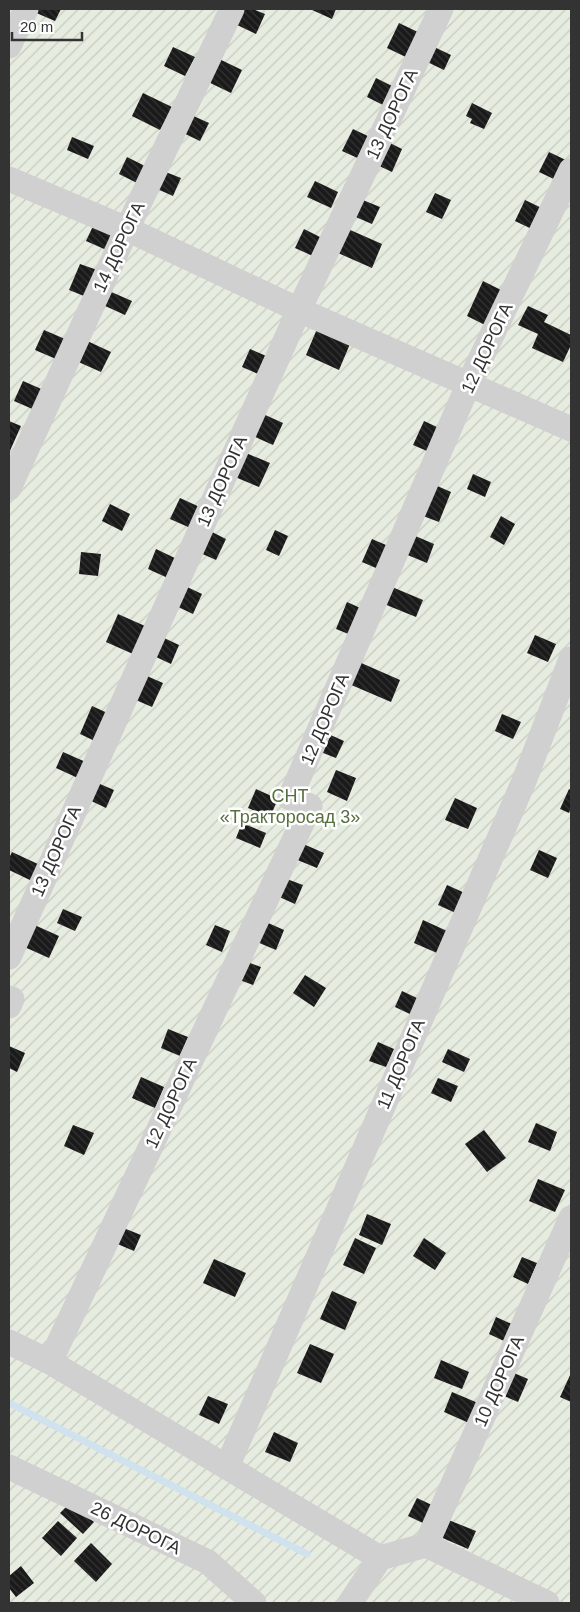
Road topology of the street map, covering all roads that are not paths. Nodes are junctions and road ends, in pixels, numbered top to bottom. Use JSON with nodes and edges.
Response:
{"nodes":[{"id":1,"x":26,"y":9,"type":"edge"},
{"id":2,"x":232,"y":9,"type":"edge"},
{"id":3,"x":441,"y":9,"type":"edge"},
{"id":4,"x":9,"y":46,"type":"edge"},
{"id":5,"x":571,"y":170,"type":"edge"},
{"id":6,"x":9,"y":179,"type":"edge"},
{"id":7,"x":127,"y":229,"type":"junction"},
{"id":8,"x":299,"y":310,"type":"junction"},
{"id":9,"x":469,"y":383,"type":"junction"},
{"id":10,"x":571,"y":429,"type":"edge"},
{"id":11,"x":9,"y":488,"type":"edge"},
{"id":12,"x":571,"y":659,"type":"edge"},
{"id":13,"x":9,"y":956,"type":"edge"},
{"id":14,"x":9,"y":998,"type":"edge"},
{"id":15,"x":9,"y":1006,"type":"edge"},
{"id":16,"x":571,"y":1218,"type":"edge"},
{"id":17,"x":9,"y":1342,"type":"edge"},
{"id":18,"x":50,"y":1362,"type":"junction"},
{"id":19,"x":9,"y":1467,"type":"edge"},
{"id":20,"x":227,"y":1467,"type":"junction"},
{"id":21,"x":426,"y":1545,"type":"junction"},
{"id":22,"x":380,"y":1558,"type":"junction"},
{"id":23,"x":254,"y":1603,"type":"edge"},
{"id":24,"x":350,"y":1603,"type":"edge"},
{"id":25,"x":547,"y":1603,"type":"edge"}],
"edges":[{"from":1,"to":4,"type":"street"},
{"from":2,"to":7,"type":"street","name":"14 ДОРОГА"},
{"from":3,"to":8,"type":"street","name":"13 ДОРОГА"},
{"from":5,"to":9,"type":"street","name":"12 ДОРОГА"},
{"from":6,"to":7,"type":"street"},
{"from":7,"to":8,"type":"street"},
{"from":7,"to":11,"type":"street","name":"14 ДОРОГА"},
{"from":8,"to":9,"type":"street"},
{"from":8,"to":13,"type":"street","name":"13 ДОРОГА"},
{"from":9,"to":10,"type":"street"},
{"from":9,"to":18,"type":"street","name":"12 ДОРОГА"},
{"from":12,"to":20,"type":"street","name":"11 ДОРОГА"},
{"from":14,"to":15,"type":"street"},
{"from":16,"to":21,"type":"street","name":"10 ДОРОГА"},
{"from":17,"to":18,"type":"street"},
{"from":18,"to":20,"type":"street"},
{"from":19,"to":23,"type":"street","name":"26 ДОРОГА"},
{"from":20,"to":22,"type":"street"},
{"from":21,"to":22,"type":"street"},
{"from":21,"to":25,"type":"street"},
{"from":22,"to":24,"type":"street"}]}
